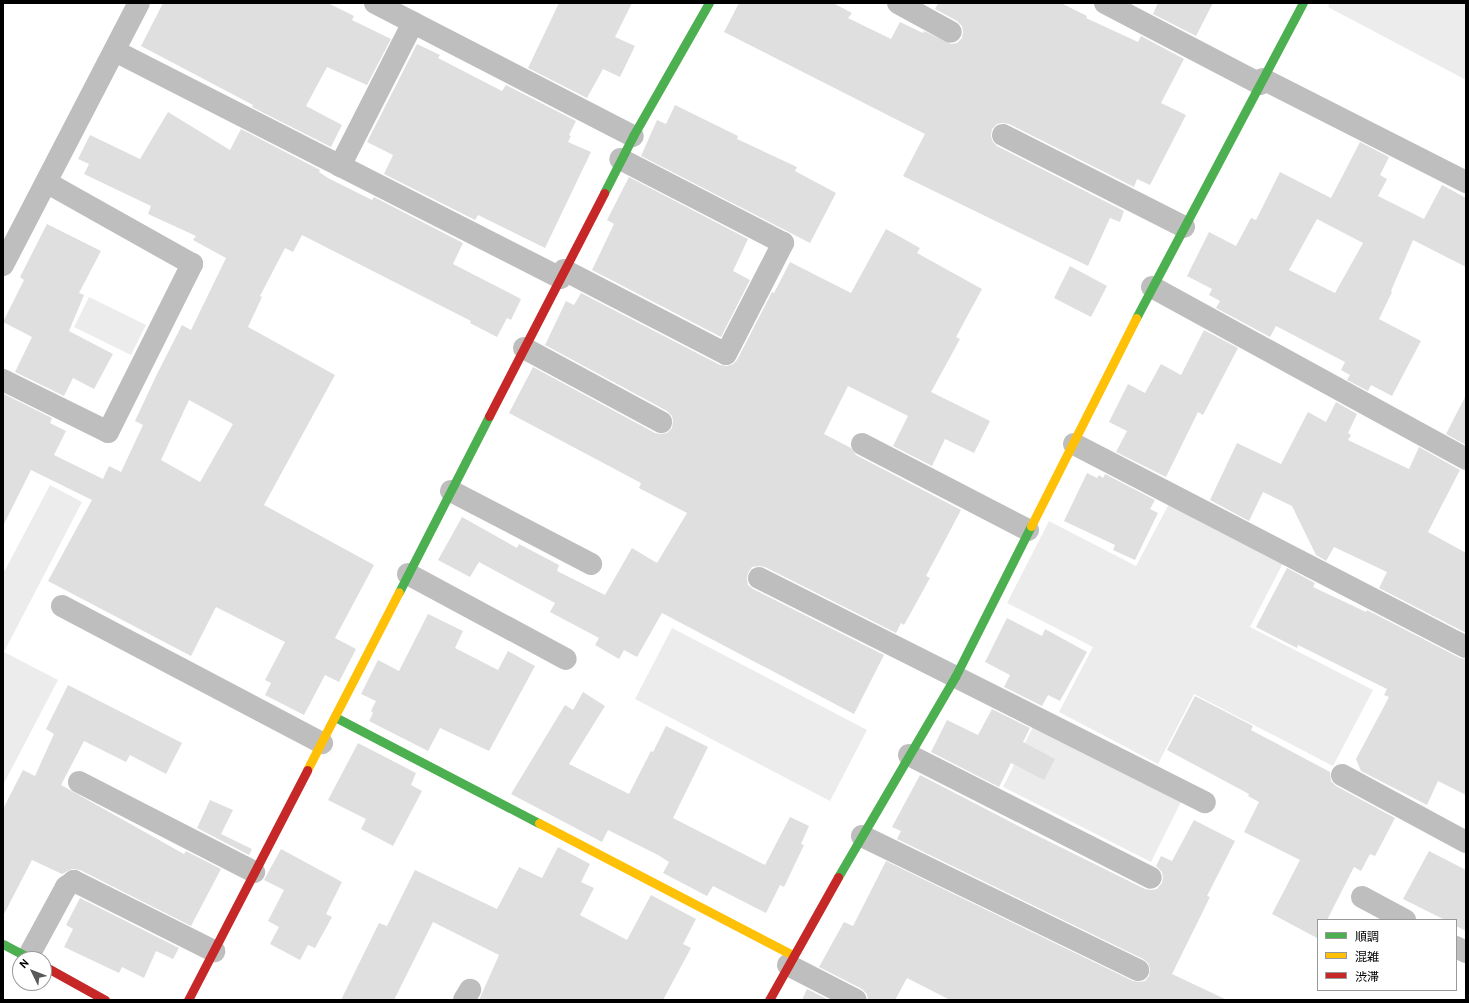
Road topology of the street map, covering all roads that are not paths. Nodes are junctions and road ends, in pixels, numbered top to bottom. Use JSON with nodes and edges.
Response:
{"nodes":[{"id":1,"x":139,"y":3,"type":"edge"},
{"id":2,"x":375,"y":3,"type":"edge"},
{"id":3,"x":708,"y":3,"type":"edge"},
{"id":4,"x":898,"y":3,"type":"edge"},
{"id":5,"x":1105,"y":3,"type":"edge"},
{"id":6,"x":1304,"y":3,"type":"edge"},
{"id":7,"x":413,"y":23,"type":"junction"},
{"id":8,"x":951,"y":32,"type":"dead end"},
{"id":9,"x":115,"y":51,"type":"junction"},
{"id":10,"x":1261,"y":82,"type":"junction"},
{"id":11,"x":1003,"y":135,"type":"dead end"},
{"id":12,"x":633,"y":136,"type":"junction"},
{"id":13,"x":620,"y":159,"type":"junction"},
{"id":14,"x":340,"y":166,"type":"junction"},
{"id":15,"x":46,"y":182,"type":"junction"},
{"id":16,"x":1466,"y":182,"type":"edge"},
{"id":17,"x":1184,"y":227,"type":"junction"},
{"id":18,"x":3,"y":265,"type":"edge"},
{"id":19,"x":562,"y":274,"type":"junction"},
{"id":20,"x":1152,"y":287,"type":"junction"},
{"id":21,"x":524,"y":348,"type":"junction"},
{"id":22,"x":3,"y":380,"type":"edge"},
{"id":23,"x":661,"y":422,"type":"dead end"},
{"id":24,"x":862,"y":444,"type":"dead end"},
{"id":25,"x":1074,"y":444,"type":"junction"},
{"id":26,"x":1466,"y":460,"type":"edge"},
{"id":27,"x":451,"y":491,"type":"junction"},
{"id":28,"x":1028,"y":530,"type":"junction"},
{"id":29,"x":591,"y":564,"type":"dead end"},
{"id":30,"x":408,"y":574,"type":"junction"},
{"id":31,"x":759,"y":578,"type":"dead end"},
{"id":32,"x":62,"y":606,"type":"dead end"},
{"id":33,"x":1466,"y":647,"type":"edge"},
{"id":34,"x":566,"y":658,"type":"dead end"},
{"id":35,"x":955,"y":677,"type":"junction"},
{"id":36,"x":335,"y":717,"type":"junction"},
{"id":37,"x":322,"y":743,"type":"junction"},
{"id":38,"x":909,"y":756,"type":"junction"},
{"id":39,"x":1342,"y":775,"type":"dead end"},
{"id":40,"x":79,"y":782,"type":"dead end"},
{"id":41,"x":1205,"y":802,"type":"dead end"},
{"id":42,"x":862,"y":836,"type":"junction"},
{"id":43,"x":1466,"y":842,"type":"edge"},
{"id":44,"x":254,"y":872,"type":"junction"},
{"id":45,"x":1151,"y":878,"type":"dead end"},
{"id":46,"x":1362,"y":897,"type":"dead end"},
{"id":47,"x":1404,"y":919,"type":"edge"},
{"id":48,"x":3,"y":944,"type":"edge"},
{"id":49,"x":1457,"y":948,"type":"edge"},
{"id":50,"x":214,"y":950,"type":"junction"},
{"id":51,"x":16,"y":951,"type":"edge"},
{"id":52,"x":38,"y":951,"type":"edge"},
{"id":53,"x":1466,"y":952,"type":"edge"},
{"id":54,"x":790,"y":960,"type":"junction"},
{"id":55,"x":1138,"y":970,"type":"dead end"},
{"id":56,"x":52,"y":971,"type":"edge"},
{"id":57,"x":105,"y":1000,"type":"edge"},
{"id":58,"x":188,"y":1000,"type":"edge"},
{"id":59,"x":769,"y":1000,"type":"edge"},
{"id":60,"x":856,"y":1000,"type":"edge"}],
"edges":[{"from":1,"to":9,"type":"street"},
{"from":2,"to":7,"type":"street"},
{"from":3,"to":12,"type":"street"},
{"from":4,"to":8,"type":"street"},
{"from":5,"to":10,"type":"street"},
{"from":6,"to":10,"type":"street"},
{"from":7,"to":12,"type":"street"},
{"from":7,"to":14,"type":"street"},
{"from":9,"to":14,"type":"street"},
{"from":9,"to":15,"type":"street"},
{"from":10,"to":16,"type":"street"},
{"from":10,"to":17,"type":"street"},
{"from":11,"to":17,"type":"street"},
{"from":12,"to":13,"type":"street"},
{"from":13,"to":19,"type":"street"},
{"from":13,"to":19,"type":"street"},
{"from":14,"to":19,"type":"street"},
{"from":15,"to":18,"type":"street"},
{"from":15,"to":22,"type":"street"},
{"from":17,"to":20,"type":"street"},
{"from":19,"to":21,"type":"street"},
{"from":20,"to":25,"type":"street"},
{"from":20,"to":26,"type":"street"},
{"from":21,"to":23,"type":"street"},
{"from":21,"to":27,"type":"street"},
{"from":24,"to":28,"type":"street"},
{"from":25,"to":28,"type":"street"},
{"from":25,"to":33,"type":"street"},
{"from":27,"to":29,"type":"street"},
{"from":27,"to":30,"type":"street"},
{"from":28,"to":35,"type":"street"},
{"from":30,"to":34,"type":"street"},
{"from":30,"to":36,"type":"street"},
{"from":31,"to":35,"type":"street"},
{"from":32,"to":37,"type":"street"},
{"from":35,"to":38,"type":"street"},
{"from":35,"to":41,"type":"street"},
{"from":36,"to":37,"type":"street"},
{"from":36,"to":54,"type":"street"},
{"from":37,"to":44,"type":"street"},
{"from":38,"to":42,"type":"street"},
{"from":38,"to":45,"type":"street"},
{"from":39,"to":43,"type":"street"},
{"from":40,"to":44,"type":"street"},
{"from":42,"to":54,"type":"street"},
{"from":42,"to":55,"type":"street"},
{"from":44,"to":50,"type":"street"},
{"from":46,"to":47,"type":"street"},
{"from":48,"to":51,"type":"street"},
{"from":49,"to":53,"type":"street"},
{"from":50,"to":52,"type":"street"},
{"from":50,"to":58,"type":"street"},
{"from":54,"to":59,"type":"street"},
{"from":54,"to":60,"type":"street"},
{"from":56,"to":57,"type":"street"}]}
